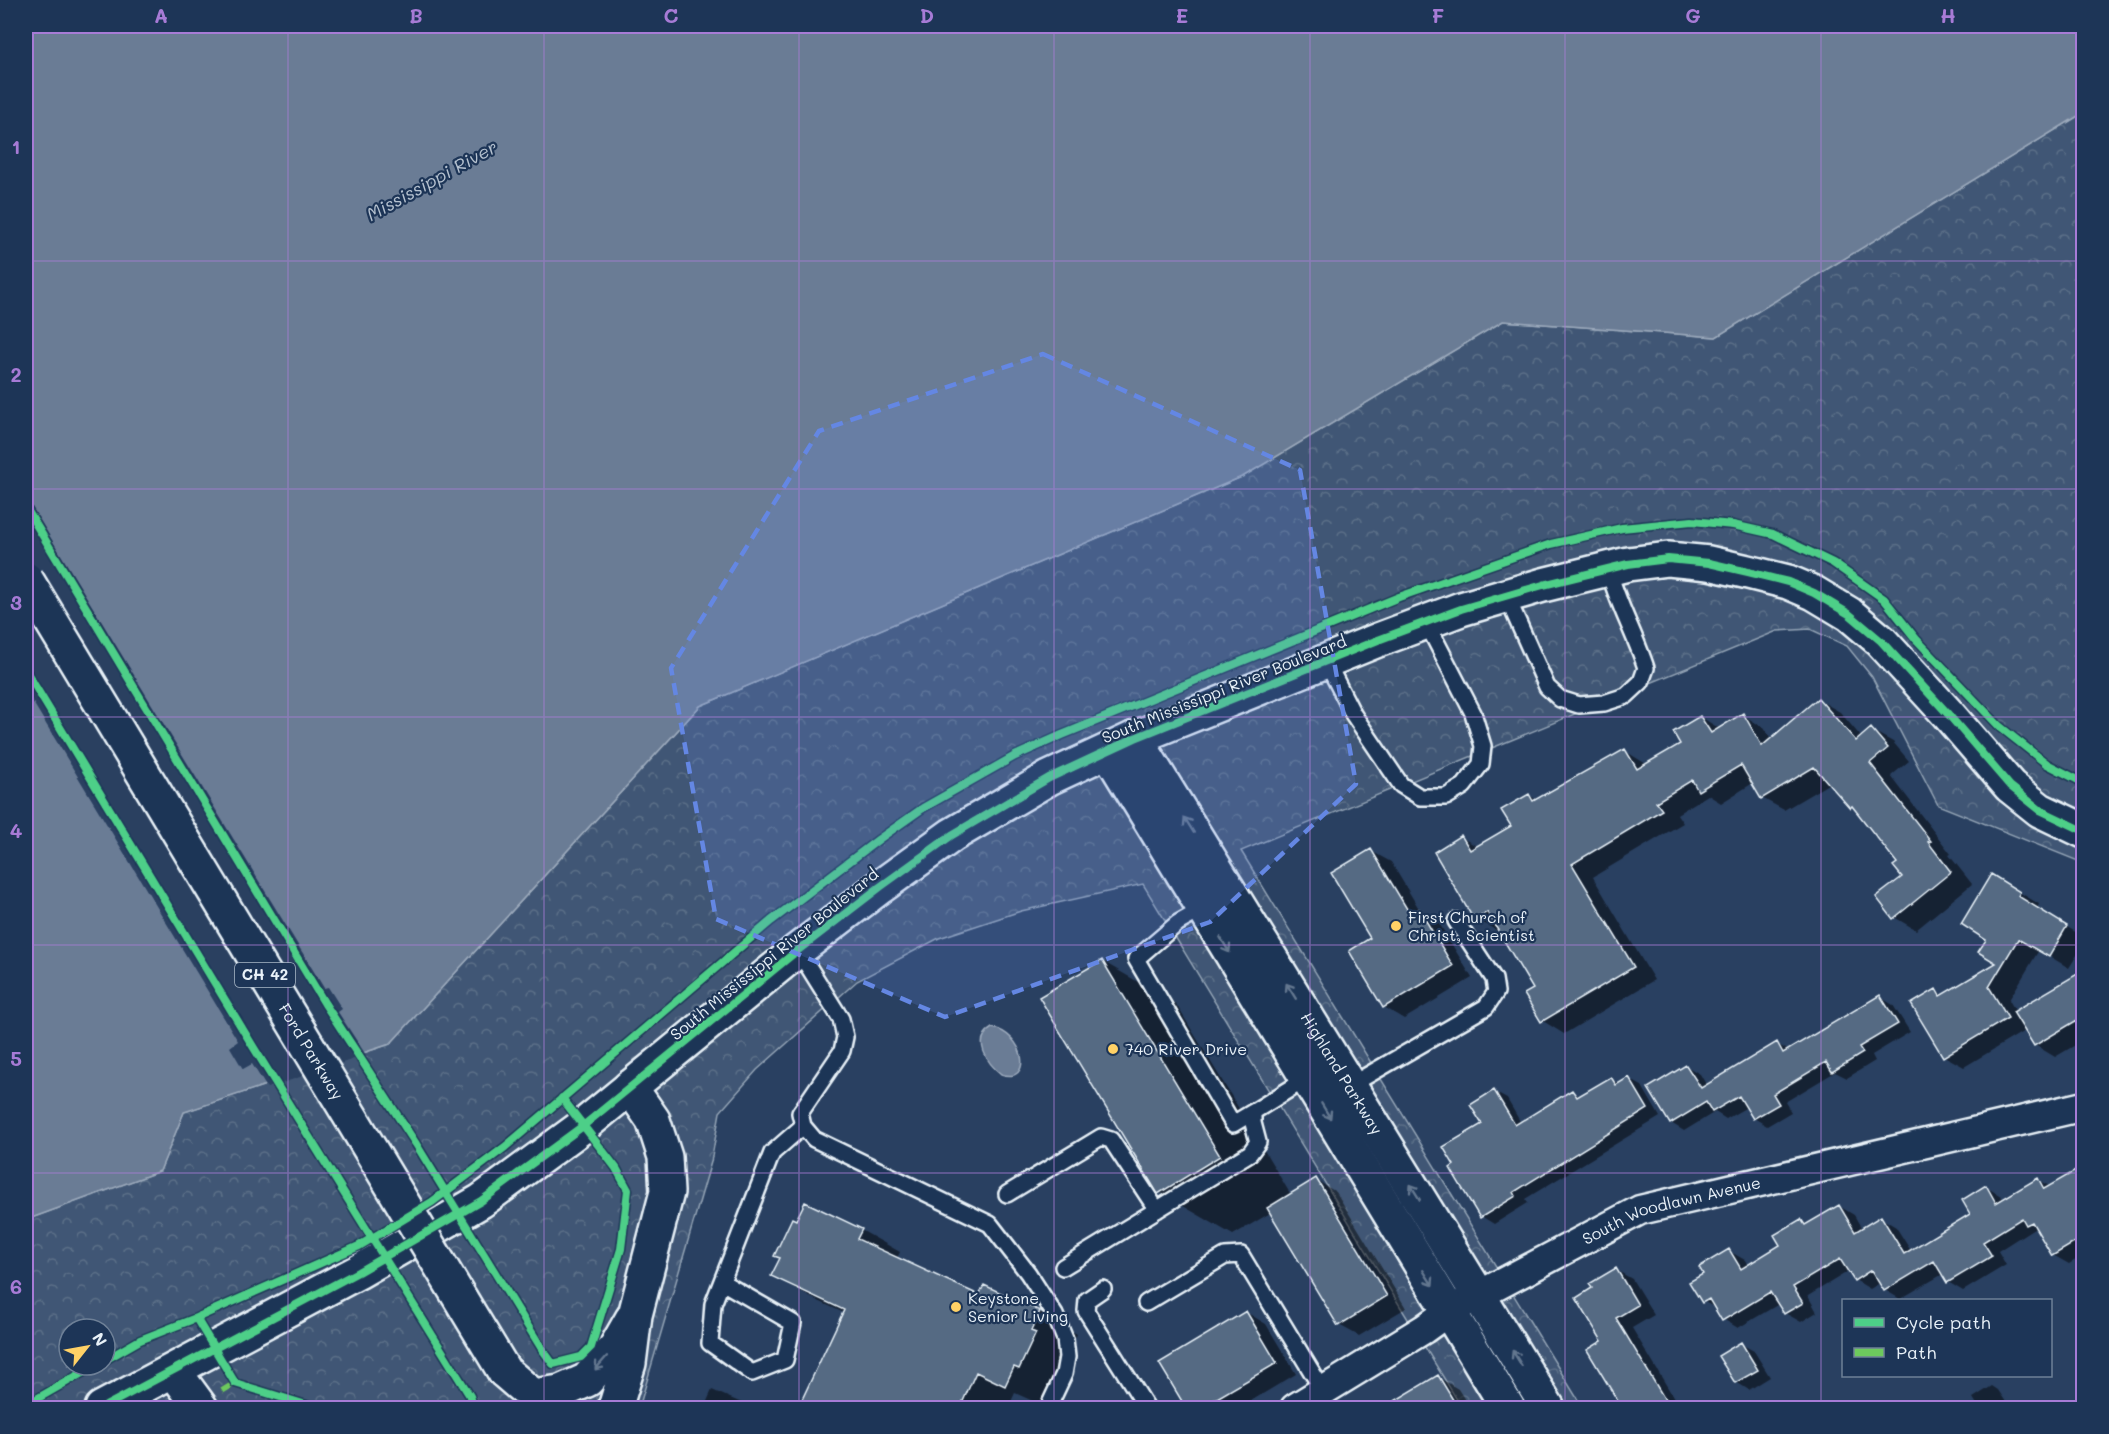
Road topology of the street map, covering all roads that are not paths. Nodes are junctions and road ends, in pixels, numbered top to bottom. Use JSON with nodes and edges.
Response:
{"nodes":[{"id":1,"x":1608,"y":568,"type":"junction"},
{"id":2,"x":26,"y":579,"type":"edge"},
{"id":3,"x":1506,"y":595,"type":"junction"},
{"id":4,"x":1426,"y":622,"type":"junction"},
{"id":5,"x":1326,"y":661,"type":"junction"},
{"id":6,"x":1122,"y":744,"type":"junction"},
{"id":7,"x":2084,"y":831,"type":"edge"},
{"id":8,"x":1227,"y":886,"type":"junction"},
{"id":9,"x":1203,"y":909,"type":"junction"},
{"id":10,"x":1456,"y":921,"type":"dead end"},
{"id":11,"x":798,"y":950,"type":"junction"},
{"id":12,"x":1342,"y":1074,"type":"junction"},
{"id":13,"x":1306,"y":1079,"type":"junction"},
{"id":14,"x":630,"y":1087,"type":"junction"},
{"id":15,"x":2084,"y":1106,"type":"edge"},
{"id":16,"x":1254,"y":1112,"type":"junction"},
{"id":17,"x":803,"y":1126,"type":"junction"},
{"id":18,"x":1007,"y":1194,"type":"dead end"},
{"id":19,"x":1157,"y":1210,"type":"junction"},
{"id":20,"x":1063,"y":1267,"type":"dead end"},
{"id":21,"x":722,"y":1282,"type":"junction"},
{"id":22,"x":1103,"y":1289,"type":"dead end"},
{"id":23,"x":1479,"y":1294,"type":"junction"},
{"id":24,"x":1146,"y":1303,"type":"dead end"},
{"id":25,"x":1449,"y":1311,"type":"junction"},
{"id":26,"x":635,"y":1315,"type":"junction"},
{"id":27,"x":174,"y":1371,"type":"junction"},
{"id":28,"x":1324,"y":1392,"type":"junction"},
{"id":29,"x":529,"y":1404,"type":"edge"},
{"id":30,"x":102,"y":1408,"type":"edge"},
{"id":31,"x":201,"y":1408,"type":"edge"},
{"id":32,"x":615,"y":1408,"type":"edge"},
{"id":33,"x":1048,"y":1408,"type":"edge"},
{"id":34,"x":1147,"y":1408,"type":"edge"},
{"id":35,"x":1295,"y":1408,"type":"edge"},
{"id":36,"x":1508,"y":1408,"type":"edge"},
{"id":37,"x":1548,"y":1408,"type":"edge"}],
"edges":[{"from":1,"to":3,"type":"street","name":"South Mississippi River Boulevard"},
{"from":1,"to":3,"type":"lane"},
{"from":1,"to":7,"type":"street","name":"South Mississippi River Boulevard"},
{"from":2,"to":29,"type":"street","name":"Ford Parkway","number":"CH 42","bridge":true},
{"from":3,"to":4,"type":"street","name":"South Mississippi River Boulevard"},
{"from":4,"to":5,"type":"street","name":"South Mississippi River Boulevard"},
{"from":4,"to":5,"type":"lane"},
{"from":5,"to":6,"type":"street","name":"South Mississippi River Boulevard"},
{"from":8,"to":6,"type":"street","name":"Highland Parkway","one_way":true},
{"from":6,"to":9,"type":"street","name":"Highland Parkway"},
{"from":6,"to":11,"type":"street","name":"South Mississippi River Boulevard"},
{"from":8,"to":9,"type":"street"},
{"from":12,"to":8,"type":"street","name":"Highland Parkway","one_way":true},
{"from":9,"to":13,"type":"street","name":"Highland Parkway","one_way":true},
{"from":9,"to":16,"type":"lane"},
{"from":10,"to":12,"type":"lane"},
{"from":11,"to":14,"type":"street","name":"South Mississippi River Boulevard"},
{"from":11,"to":17,"type":"lane"},
{"from":12,"to":13,"type":"street"},
{"from":23,"to":12,"type":"street","name":"Highland Parkway","one_way":true},
{"from":13,"to":16,"type":"lane"},
{"from":13,"to":25,"type":"street","name":"Highland Parkway","one_way":true},
{"from":14,"to":26,"type":"street"},
{"from":14,"to":27,"type":"street","name":"South Mississippi River Boulevard"},
{"from":15,"to":23,"type":"street","name":"South Woodlawn Avenue"},
{"from":16,"to":19,"type":"lane"},
{"from":17,"to":21,"type":"lane"},
{"from":17,"to":33,"type":"lane"},
{"from":18,"to":19,"type":"lane"},
{"from":19,"to":20,"type":"lane"},
{"from":21,"to":21,"type":"lane"},
{"from":22,"to":34,"type":"lane"},
{"from":23,"to":25,"type":"street","name":"South Woodlawn Avenue"},
{"from":37,"to":23,"type":"street","name":"Highland Parkway","one_way":true},
{"from":24,"to":28,"type":"lane"},
{"from":25,"to":28,"type":"street","name":"South Woodlawn Avenue"},
{"from":25,"to":36,"type":"street","name":"Highland Parkway"},
{"from":26,"to":29,"type":"street","one_way":true},
{"from":26,"to":32,"type":"street"},
{"from":27,"to":30,"type":"street","name":"South Mississippi River Boulevard"},
{"from":27,"to":31,"type":"street"},
{"from":28,"to":35,"type":"street","name":"South Woodlawn Avenue"}]}
